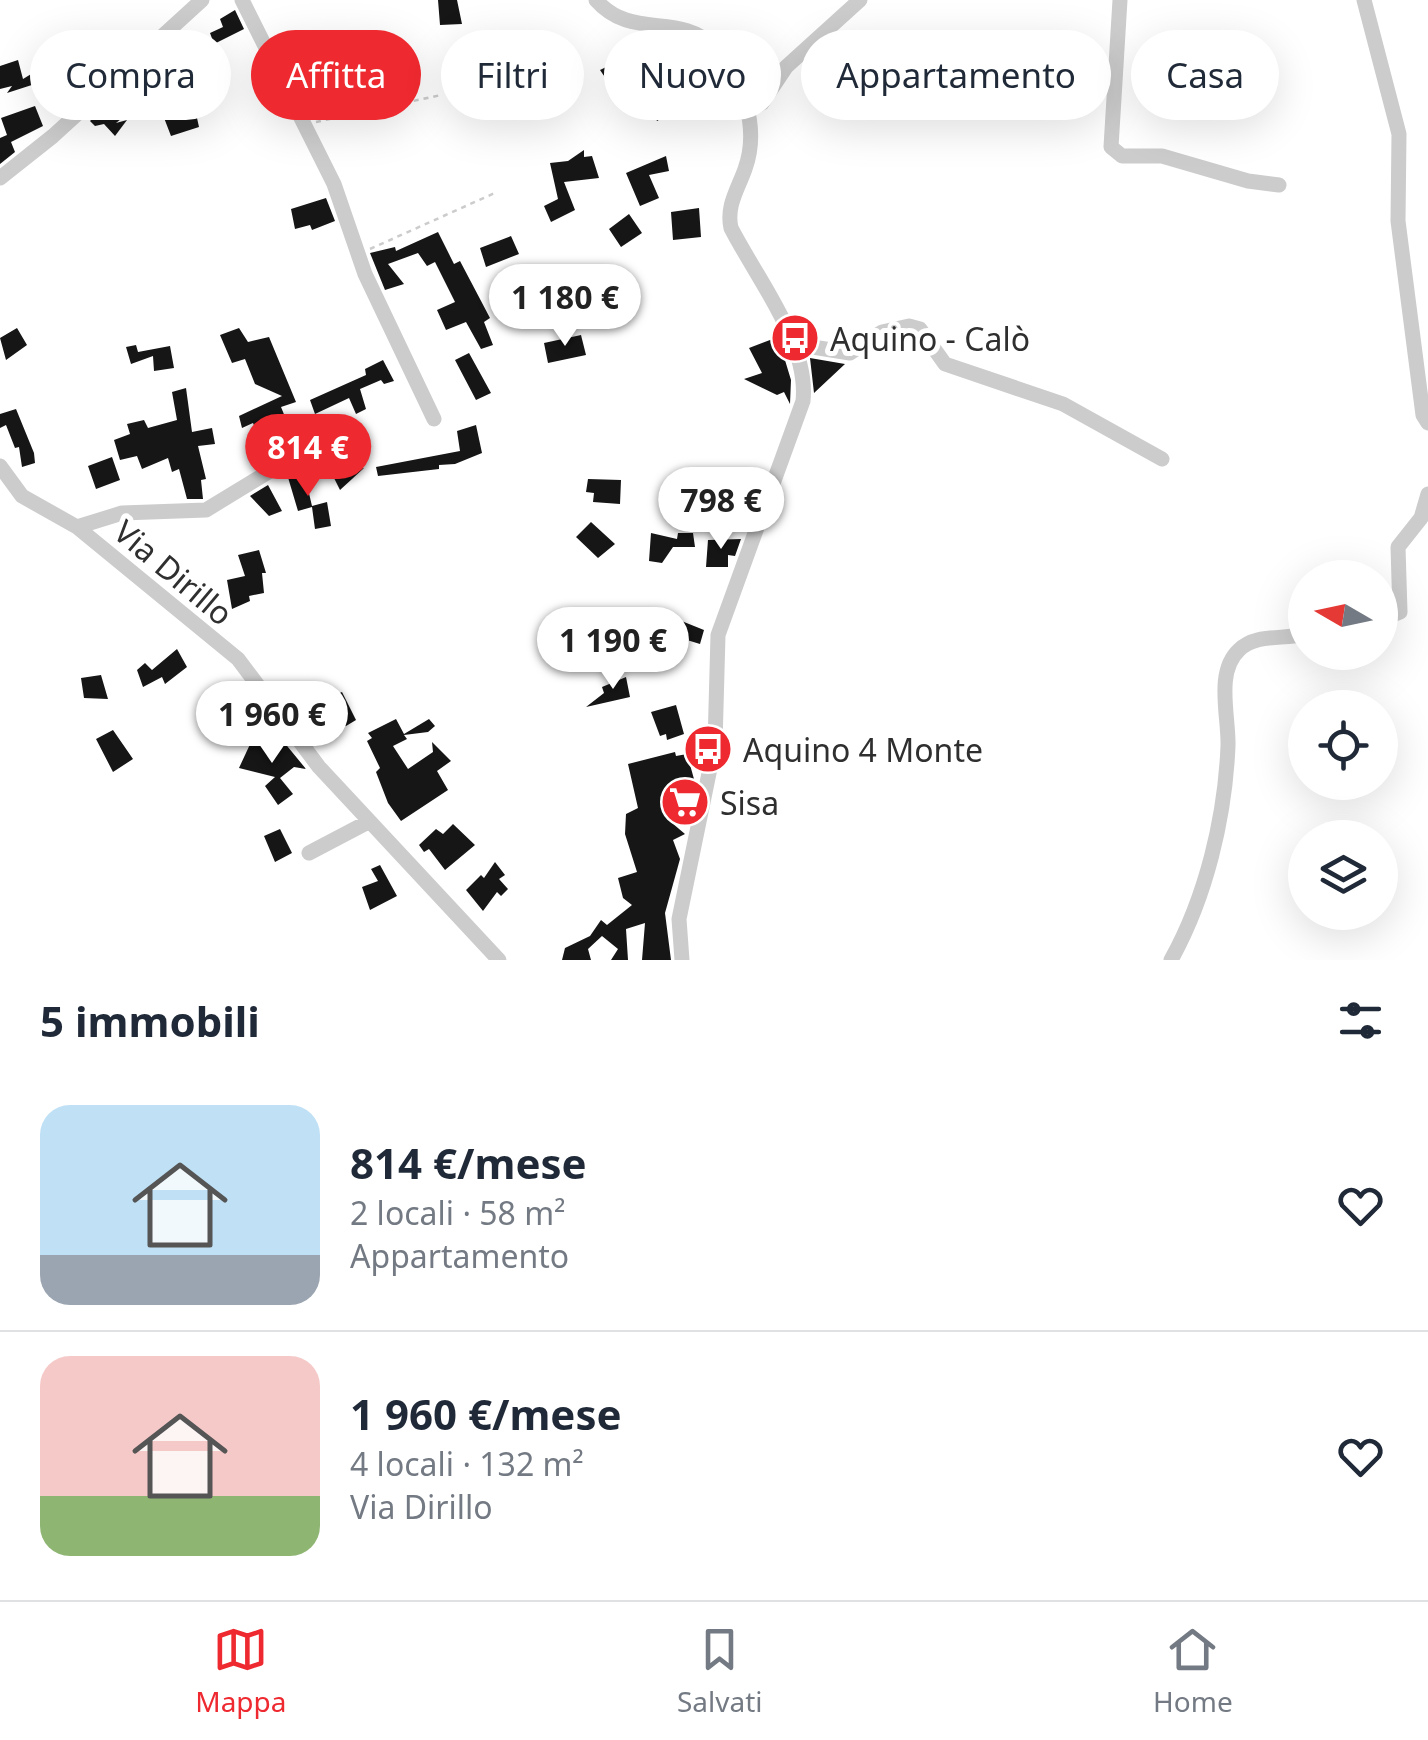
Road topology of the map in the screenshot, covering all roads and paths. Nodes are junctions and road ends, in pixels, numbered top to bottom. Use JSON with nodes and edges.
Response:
{"nodes":[{"id":1,"x":202,"y":0,"type":"edge"},
{"id":2,"x":242,"y":0,"type":"edge"},
{"id":3,"x":596,"y":0,"type":"edge"},
{"id":4,"x":860,"y":0,"type":"edge"},
{"id":5,"x":1120,"y":0,"type":"edge"},
{"id":6,"x":1364,"y":0,"type":"edge"},
{"id":7,"x":683,"y":30,"type":"edge"},
{"id":8,"x":781,"y":75,"type":"edge"},
{"id":9,"x":441,"y":95,"type":"dead end"},
{"id":10,"x":748,"y":120,"type":"edge"},
{"id":11,"x":304,"y":124,"type":"junction"},
{"id":12,"x":0,"y":178,"type":"edge"},
{"id":13,"x":1280,"y":185,"type":"dead end"},
{"id":14,"x":498,"y":192,"type":"dead end"},
{"id":15,"x":360,"y":254,"type":"junction"},
{"id":16,"x":794,"y":344,"type":"junction"},
{"id":17,"x":434,"y":419,"type":"dead end"},
{"id":18,"x":1428,"y":422,"type":"edge"},
{"id":19,"x":311,"y":446,"type":"dead end"},
{"id":20,"x":1162,"y":459,"type":"dead end"},
{"id":21,"x":0,"y":466,"type":"edge"},
{"id":22,"x":1428,"y":494,"type":"edge"},
{"id":23,"x":77,"y":527,"type":"junction"},
{"id":24,"x":1398,"y":613,"type":"edge"},
{"id":25,"x":1288,"y":636,"type":"edge"},
{"id":26,"x":368,"y":822,"type":"junction"},
{"id":27,"x":309,"y":852,"type":"dead end"},
{"id":28,"x":499,"y":960,"type":"edge"},
{"id":29,"x":682,"y":960,"type":"edge"},
{"id":30,"x":1171,"y":960,"type":"edge"}],
"edges":[{"from":1,"to":12,"type":"street"},
{"from":2,"to":11,"type":"street"},
{"from":3,"to":7,"type":"street"},
{"from":4,"to":8,"type":"street"},
{"from":5,"to":13,"type":"street"},
{"from":6,"to":18,"type":"street"},
{"from":9,"to":11,"type":"path"},
{"from":10,"to":16,"type":"street"},
{"from":11,"to":15,"type":"street"},
{"from":14,"to":15,"type":"path"},
{"from":15,"to":17,"type":"street"},
{"from":16,"to":20,"type":"street"},
{"from":16,"to":29,"type":"street"},
{"from":19,"to":23,"type":"street"},
{"from":21,"to":23,"type":"street","name":"Via Dirillo"},
{"from":22,"to":24,"type":"street"},
{"from":23,"to":26,"type":"street","name":"Via Dirillo"},
{"from":25,"to":30,"type":"street"},
{"from":26,"to":27,"type":"street"},
{"from":26,"to":28,"type":"street","name":"Via Dirillo"}]}
